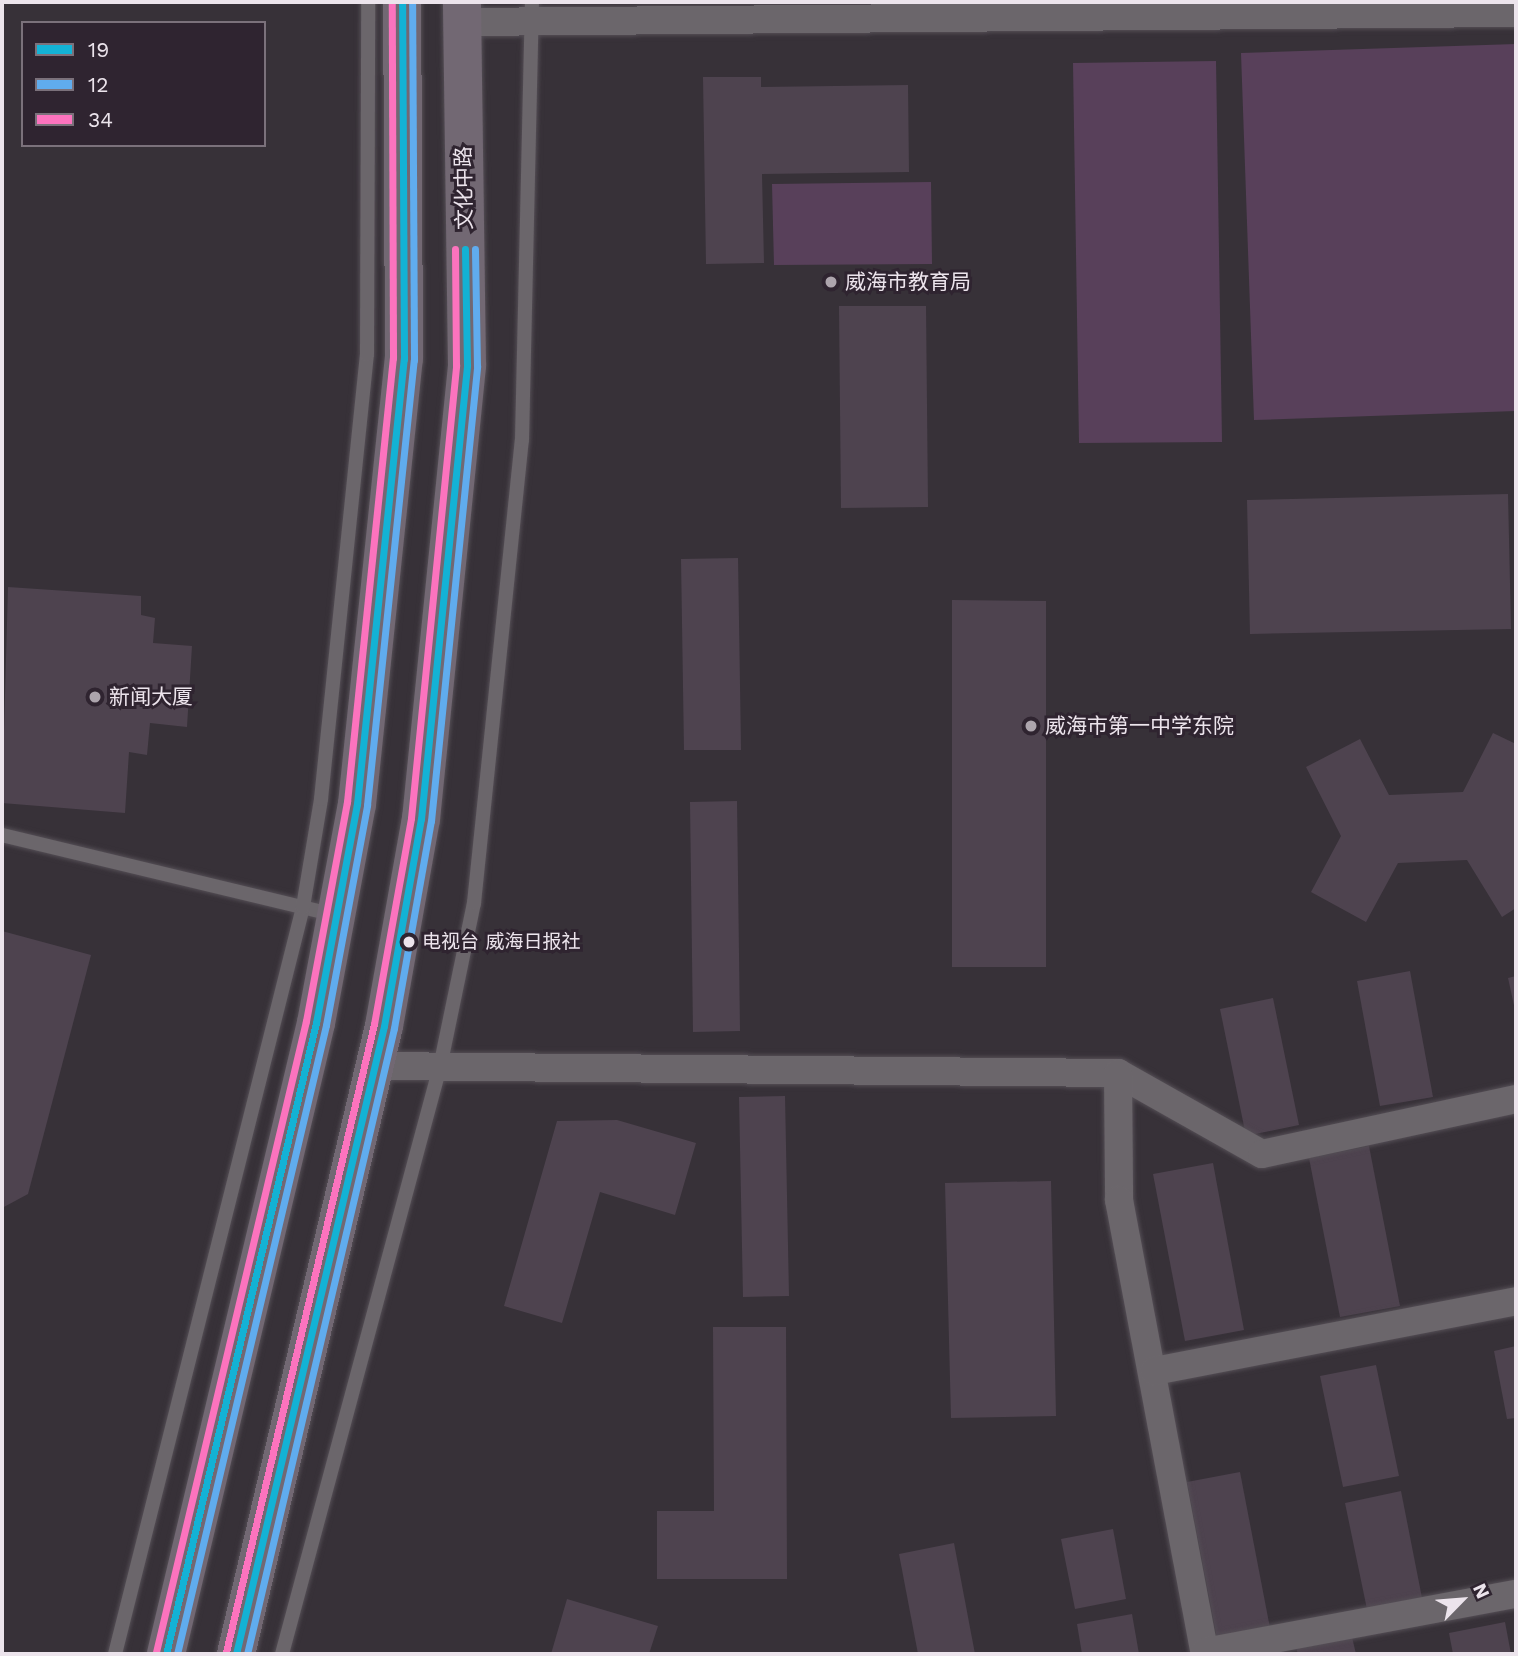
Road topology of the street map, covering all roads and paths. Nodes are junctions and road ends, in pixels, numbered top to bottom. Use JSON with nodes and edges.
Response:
{"nodes":[{"id":1,"x":368,"y":2,"type":"edge"},
{"id":2,"x":402,"y":2,"type":"edge"},
{"id":3,"x":1226,"y":9,"type":"edge"},
{"id":4,"x":462,"y":12,"type":"edge"},
{"id":5,"x":532,"y":12,"type":"edge"},
{"id":6,"x":1516,"y":13,"type":"edge"},
{"id":7,"x":2,"y":835,"type":"edge"},
{"id":8,"x":319,"y":911,"type":"junction"},
{"id":9,"x":375,"y":1066,"type":"junction"},
{"id":10,"x":440,"y":1067,"type":"junction"},
{"id":11,"x":1118,"y":1073,"type":"junction"},
{"id":12,"x":1516,"y":1099,"type":"edge"},
{"id":13,"x":1516,"y":1301,"type":"edge"},
{"id":14,"x":1154,"y":1371,"type":"junction"},
{"id":15,"x":1516,"y":1594,"type":"edge"},
{"id":16,"x":1205,"y":1653,"type":"edge"},
{"id":17,"x":115,"y":1654,"type":"edge"},
{"id":18,"x":166,"y":1654,"type":"edge"},
{"id":19,"x":236,"y":1654,"type":"edge"},
{"id":20,"x":282,"y":1654,"type":"edge"}],
"edges":[{"from":1,"to":8,"type":"lane"},
{"from":2,"to":8,"type":"main road"},
{"from":3,"to":5,"type":"street"},
{"from":3,"to":6,"type":"street"},
{"from":4,"to":5,"type":"street"},
{"from":4,"to":9,"type":"main road","name":"文化中路"},
{"from":5,"to":10,"type":"lane"},
{"from":7,"to":8,"type":"lane"},
{"from":8,"to":17,"type":"lane"},
{"from":8,"to":18,"type":"main road"},
{"from":9,"to":10,"type":"street"},
{"from":9,"to":19,"type":"main road","name":"文化中路"},
{"from":10,"to":11,"type":"street"},
{"from":10,"to":20,"type":"lane"},
{"from":11,"to":12,"type":"street"},
{"from":11,"to":14,"type":"street"},
{"from":13,"to":14,"type":"street"},
{"from":14,"to":16,"type":"street"},
{"from":15,"to":16,"type":"street"}]}
